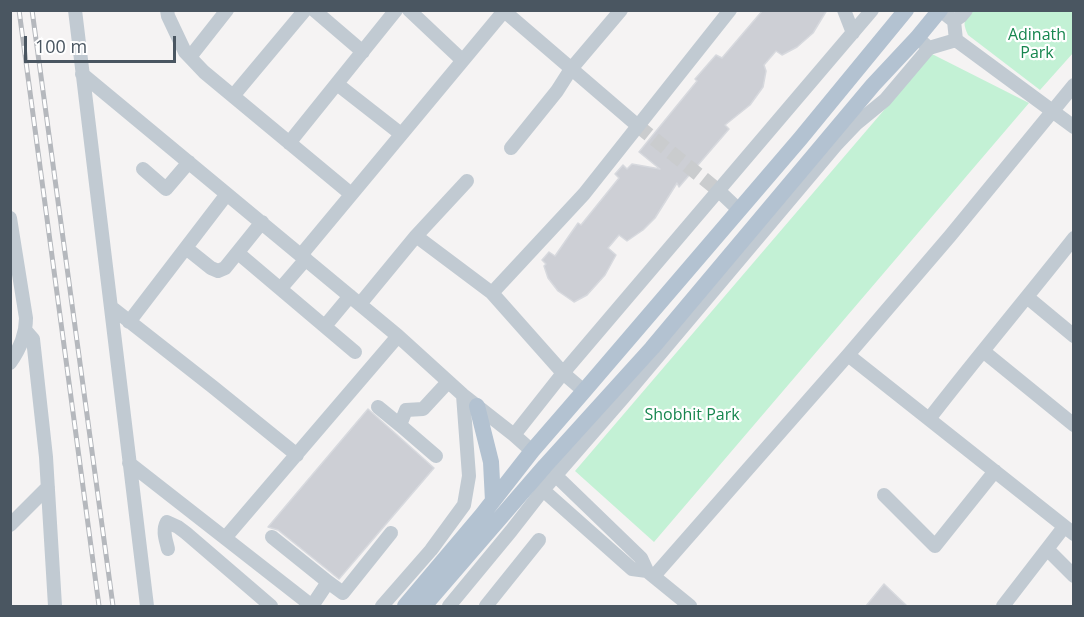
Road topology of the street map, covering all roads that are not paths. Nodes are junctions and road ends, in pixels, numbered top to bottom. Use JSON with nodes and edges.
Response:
{"nodes":[{"id":1,"x":75,"y":10,"type":"edge"},
{"id":2,"x":167,"y":10,"type":"edge"},
{"id":3,"x":227,"y":10,"type":"edge"},
{"id":4,"x":305,"y":10,"type":"edge"},
{"id":5,"x":314,"y":10,"type":"edge"},
{"id":6,"x":396,"y":10,"type":"edge"},
{"id":7,"x":409,"y":10,"type":"edge"},
{"id":8,"x":621,"y":10,"type":"edge"},
{"id":9,"x":730,"y":10,"type":"edge"},
{"id":10,"x":844,"y":10,"type":"edge"},
{"id":11,"x":872,"y":10,"type":"edge"},
{"id":12,"x":906,"y":10,"type":"edge"},
{"id":13,"x":940,"y":10,"type":"edge"},
{"id":14,"x":966,"y":10,"type":"edge"},
{"id":15,"x":503,"y":11,"type":"edge"},
{"id":16,"x":954,"y":21,"type":"junction"},
{"id":17,"x":853,"y":33,"type":"junction"},
{"id":18,"x":956,"y":40,"type":"junction"},
{"id":19,"x":923,"y":43,"type":"junction"},
{"id":20,"x":363,"y":51,"type":"junction"},
{"id":21,"x":190,"y":57,"type":"junction"},
{"id":22,"x":462,"y":60,"type":"junction"},
{"id":23,"x":571,"y":69,"type":"junction"},
{"id":24,"x":82,"y":74,"type":"junction"},
{"id":25,"x":337,"y":84,"type":"junction"},
{"id":26,"x":1074,"y":85,"type":"edge"},
{"id":27,"x":233,"y":96,"type":"junction"},
{"id":28,"x":861,"y":110,"type":"junction"},
{"id":29,"x":1053,"y":111,"type":"junction"},
{"id":30,"x":638,"y":126,"type":"junction"},
{"id":31,"x":1074,"y":127,"type":"edge"},
{"id":32,"x":401,"y":134,"type":"junction"},
{"id":33,"x":289,"y":143,"type":"junction"},
{"id":34,"x":511,"y":147,"type":"dead end"},
{"id":35,"x":189,"y":162,"type":"junction"},
{"id":36,"x":142,"y":169,"type":"dead end"},
{"id":37,"x":467,"y":181,"type":"dead end"},
{"id":38,"x":718,"y":191,"type":"junction"},
{"id":39,"x":227,"y":194,"type":"junction"},
{"id":40,"x":351,"y":194,"type":"junction"},
{"id":41,"x":739,"y":210,"type":"junction"},
{"id":42,"x":10,"y":218,"type":"edge"},
{"id":43,"x":262,"y":222,"type":"junction"},
{"id":44,"x":416,"y":236,"type":"junction"},
{"id":45,"x":1073,"y":241,"type":"edge"},
{"id":46,"x":186,"y":248,"type":"junction"},
{"id":47,"x":238,"y":253,"type":"junction"},
{"id":48,"x":303,"y":257,"type":"junction"},
{"id":49,"x":281,"y":288,"type":"junction"},
{"id":50,"x":492,"y":293,"type":"junction"},
{"id":51,"x":1027,"y":297,"type":"junction"},
{"id":52,"x":355,"y":300,"type":"junction"},
{"id":53,"x":111,"y":307,"type":"junction"},
{"id":54,"x":129,"y":322,"type":"junction"},
{"id":55,"x":325,"y":326,"type":"junction"},
{"id":56,"x":26,"y":331,"type":"junction"},
{"id":57,"x":398,"y":336,"type":"junction"},
{"id":58,"x":1074,"y":336,"type":"edge"},
{"id":59,"x":982,"y":351,"type":"junction"},
{"id":60,"x":355,"y":352,"type":"dead end"},
{"id":61,"x":848,"y":355,"type":"junction"},
{"id":62,"x":10,"y":363,"type":"edge"},
{"id":63,"x":563,"y":373,"type":"junction"},
{"id":64,"x":448,"y":382,"type":"junction"},
{"id":65,"x":584,"y":391,"type":"junction"},
{"id":66,"x":470,"y":400,"type":"junction"},
{"id":67,"x":378,"y":407,"type":"dead end"},
{"id":68,"x":929,"y":419,"type":"junction"},
{"id":69,"x":1074,"y":424,"type":"edge"},
{"id":70,"x":400,"y":425,"type":"junction"},
{"id":71,"x":514,"y":435,"type":"junction"},
{"id":72,"x":532,"y":451,"type":"junction"},
{"id":73,"x":297,"y":455,"type":"junction"},
{"id":74,"x":436,"y":456,"type":"dead end"},
{"id":75,"x":129,"y":463,"type":"junction"},
{"id":76,"x":551,"y":471,"type":"junction"},
{"id":77,"x":995,"y":471,"type":"junction"},
{"id":78,"x":538,"y":485,"type":"junction"},
{"id":79,"x":48,"y":486,"type":"junction"},
{"id":80,"x":884,"y":495,"type":"dead end"},
{"id":81,"x":493,"y":501,"type":"junction"},
{"id":82,"x":10,"y":525,"type":"edge"},
{"id":83,"x":1069,"y":530,"type":"edge"},
{"id":84,"x":391,"y":533,"type":"dead end"},
{"id":85,"x":272,"y":537,"type":"dead end"},
{"id":86,"x":225,"y":538,"type":"junction"},
{"id":87,"x":538,"y":540,"type":"dead end"},
{"id":88,"x":168,"y":549,"type":"dead end"},
{"id":89,"x":1047,"y":549,"type":"junction"},
{"id":90,"x":650,"y":574,"type":"junction"},
{"id":91,"x":1074,"y":576,"type":"edge"},
{"id":92,"x":328,"y":582,"type":"junction"},
{"id":93,"x":52,"y":604,"type":"edge"},
{"id":94,"x":147,"y":606,"type":"edge"},
{"id":95,"x":271,"y":606,"type":"edge"},
{"id":96,"x":312,"y":606,"type":"edge"},
{"id":97,"x":381,"y":606,"type":"edge"},
{"id":98,"x":405,"y":606,"type":"edge"},
{"id":99,"x":424,"y":606,"type":"edge"},
{"id":100,"x":452,"y":606,"type":"edge"},
{"id":101,"x":486,"y":606,"type":"edge"},
{"id":102,"x":690,"y":606,"type":"edge"},
{"id":103,"x":1003,"y":606,"type":"edge"}],
"edges":[{"from":1,"to":24,"type":"street"},
{"from":2,"to":21,"type":"street"},
{"from":3,"to":21,"type":"street"},
{"from":4,"to":27,"type":"street"},
{"from":5,"to":20,"type":"street"},
{"from":6,"to":20,"type":"street"},
{"from":7,"to":22,"type":"street"},
{"from":8,"to":23,"type":"street"},
{"from":9,"to":30,"type":"street"},
{"from":10,"to":17,"type":"street"},
{"from":11,"to":17,"type":"street"},
{"from":12,"to":41,"type":"main road"},
{"from":13,"to":16,"type":"street"},
{"from":13,"to":19,"type":"main road"},
{"from":14,"to":16,"type":"street"},
{"from":15,"to":22,"type":"street"},
{"from":15,"to":23,"type":"street"},
{"from":16,"to":18,"type":"street"},
{"from":17,"to":38,"type":"street"},
{"from":18,"to":19,"type":"street"},
{"from":18,"to":29,"type":"street"},
{"from":19,"to":28,"type":"main road"},
{"from":19,"to":28,"type":"street"},
{"from":20,"to":25,"type":"street"},
{"from":21,"to":27,"type":"street"},
{"from":22,"to":32,"type":"street"},
{"from":23,"to":30,"type":"street"},
{"from":23,"to":34,"type":"street"},
{"from":24,"to":35,"type":"street"},
{"from":24,"to":53,"type":"street"},
{"from":25,"to":32,"type":"street"},
{"from":25,"to":33,"type":"street"},
{"from":26,"to":29,"type":"street"},
{"from":27,"to":33,"type":"street"},
{"from":28,"to":76,"type":"main road"},
{"from":29,"to":31,"type":"street"},
{"from":29,"to":61,"type":"street"},
{"from":30,"to":50,"type":"street"},
{"from":32,"to":40,"type":"street"},
{"from":33,"to":40,"type":"street"},
{"from":35,"to":36,"type":"street"},
{"from":35,"to":39,"type":"street"},
{"from":37,"to":44,"type":"street"},
{"from":38,"to":41,"type":"street"},
{"from":38,"to":63,"type":"street"},
{"from":39,"to":43,"type":"street"},
{"from":39,"to":46,"type":"street"},
{"from":40,"to":48,"type":"street"},
{"from":41,"to":65,"type":"main road"},
{"from":42,"to":56,"type":"street"},
{"from":43,"to":47,"type":"street"},
{"from":43,"to":48,"type":"street"},
{"from":44,"to":50,"type":"street"},
{"from":44,"to":52,"type":"street"},
{"from":45,"to":51,"type":"street"},
{"from":46,"to":47,"type":"street"},
{"from":46,"to":54,"type":"street"},
{"from":47,"to":49,"type":"street"},
{"from":48,"to":49,"type":"street"},
{"from":48,"to":52,"type":"street"},
{"from":49,"to":55,"type":"street"},
{"from":50,"to":63,"type":"street"},
{"from":51,"to":58,"type":"street"},
{"from":51,"to":59,"type":"street"},
{"from":52,"to":55,"type":"street"},
{"from":52,"to":57,"type":"street"},
{"from":53,"to":54,"type":"street"},
{"from":53,"to":75,"type":"street"},
{"from":54,"to":73,"type":"street"},
{"from":55,"to":60,"type":"street"},
{"from":56,"to":62,"type":"street"},
{"from":56,"to":79,"type":"street"},
{"from":57,"to":64,"type":"street"},
{"from":57,"to":73,"type":"street"},
{"from":59,"to":68,"type":"street"},
{"from":59,"to":69,"type":"street"},
{"from":61,"to":68,"type":"street"},
{"from":61,"to":90,"type":"street"},
{"from":63,"to":65,"type":"street"},
{"from":63,"to":71,"type":"street"},
{"from":64,"to":66,"type":"street"},
{"from":64,"to":70,"type":"street"},
{"from":65,"to":72,"type":"main road"},
{"from":66,"to":71,"type":"street"},
{"from":66,"to":81,"type":"main road"},
{"from":66,"to":97,"type":"street"},
{"from":67,"to":70,"type":"street"},
{"from":68,"to":77,"type":"street"},
{"from":70,"to":74,"type":"street"},
{"from":71,"to":72,"type":"street"},
{"from":72,"to":81,"type":"main road"},
{"from":73,"to":86,"type":"street"},
{"from":75,"to":86,"type":"street"},
{"from":75,"to":94,"type":"street"},
{"from":76,"to":78,"type":"main road"},
{"from":76,"to":90,"type":"street"},
{"from":77,"to":80,"type":"street"},
{"from":77,"to":83,"type":"street"},
{"from":78,"to":90,"type":"street"},
{"from":78,"to":99,"type":"main road"},
{"from":78,"to":100,"type":"street"},
{"from":79,"to":82,"type":"street"},
{"from":79,"to":93,"type":"street"},
{"from":81,"to":98,"type":"main road"},
{"from":83,"to":89,"type":"street"},
{"from":84,"to":92,"type":"street"},
{"from":85,"to":92,"type":"street"},
{"from":86,"to":96,"type":"street"},
{"from":87,"to":101,"type":"street"},
{"from":88,"to":95,"type":"street"},
{"from":89,"to":91,"type":"street"},
{"from":89,"to":103,"type":"street"},
{"from":90,"to":102,"type":"street"},
{"from":92,"to":96,"type":"street"}]}
